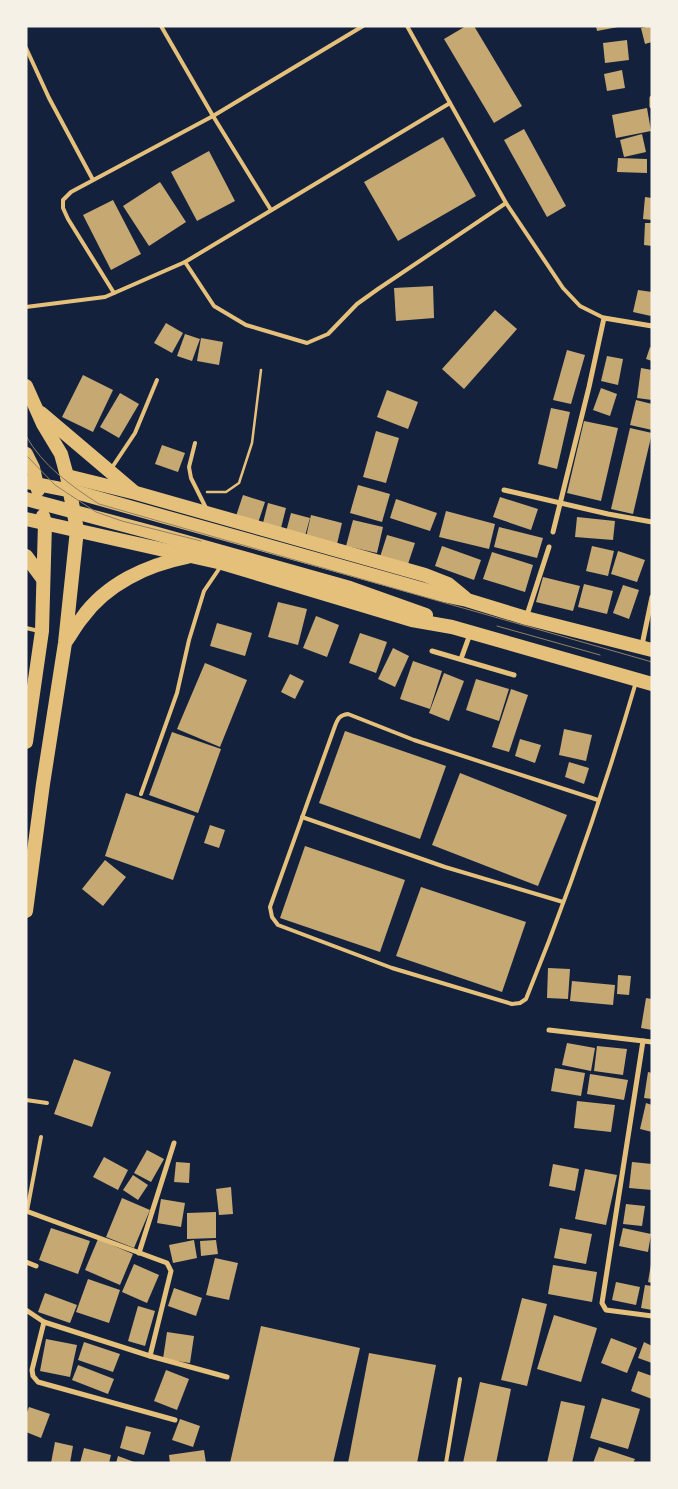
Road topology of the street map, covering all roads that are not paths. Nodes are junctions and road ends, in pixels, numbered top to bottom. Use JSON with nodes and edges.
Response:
{"nodes":[{"id":1,"x":161,"y":26,"type":"edge"},
{"id":2,"x":363,"y":26,"type":"edge"},
{"id":3,"x":407,"y":26,"type":"edge"},
{"id":4,"x":26,"y":48,"type":"edge"},
{"id":5,"x":652,"y":98,"type":"edge"},
{"id":6,"x":450,"y":103,"type":"junction"},
{"id":7,"x":652,"y":106,"type":"edge"},
{"id":8,"x":213,"y":116,"type":"junction"},
{"id":9,"x":93,"y":180,"type":"junction"},
{"id":10,"x":506,"y":203,"type":"junction"},
{"id":11,"x":271,"y":210,"type":"junction"},
{"id":12,"x":185,"y":262,"type":"junction"},
{"id":13,"x":114,"y":292,"type":"junction"},
{"id":14,"x":26,"y":307,"type":"edge"},
{"id":15,"x":604,"y":318,"type":"junction"},
{"id":16,"x":652,"y":326,"type":"edge"},
{"id":17,"x":157,"y":380,"type":"dead end"},
{"id":18,"x":26,"y":386,"type":"edge"},
{"id":19,"x":36,"y":409,"type":"junction"},
{"id":20,"x":195,"y":443,"type":"dead end"},
{"id":21,"x":26,"y":454,"type":"edge"},
{"id":22,"x":30,"y":467,"type":"edge"},
{"id":23,"x":110,"y":471,"type":"junction"},
{"id":24,"x":67,"y":476,"type":"junction"},
{"id":25,"x":26,"y":482,"type":"edge"},
{"id":26,"x":55,"y":490,"type":"junction"},
{"id":27,"x":504,"y":490,"type":"dead end"},
{"id":28,"x":136,"y":493,"type":"junction"},
{"id":29,"x":26,"y":499,"type":"edge"},
{"id":30,"x":560,"y":502,"type":"junction"},
{"id":31,"x":209,"y":514,"type":"junction"},
{"id":32,"x":26,"y":519,"type":"edge"},
{"id":33,"x":652,"y":522,"type":"edge"},
{"id":34,"x":45,"y":523,"type":"junction"},
{"id":35,"x":77,"y":530,"type":"junction"},
{"id":36,"x":553,"y":532,"type":"dead end"},
{"id":37,"x":122,"y":540,"type":"junction"},
{"id":38,"x":549,"y":547,"type":"dead end"},
{"id":39,"x":26,"y":556,"type":"edge"},
{"id":40,"x":192,"y":556,"type":"junction"},
{"id":41,"x":222,"y":564,"type":"junction"},
{"id":42,"x":43,"y":578,"type":"junction"},
{"id":43,"x":652,"y":597,"type":"edge"},
{"id":44,"x":461,"y":599,"type":"junction"},
{"id":45,"x":526,"y":618,"type":"junction"},
{"id":46,"x":447,"y":624,"type":"junction"},
{"id":47,"x":26,"y":628,"type":"edge"},
{"id":48,"x":42,"y":631,"type":"junction"},
{"id":49,"x":470,"y":632,"type":"junction"},
{"id":50,"x":65,"y":643,"type":"junction"},
{"id":51,"x":646,"y":648,"type":"edge"},
{"id":52,"x":432,"y":651,"type":"dead end"},
{"id":53,"x":461,"y":659,"type":"junction"},
{"id":54,"x":514,"y":675,"type":"dead end"},
{"id":55,"x":637,"y":680,"type":"junction"},
{"id":56,"x":652,"y":684,"type":"edge"},
{"id":57,"x":26,"y":742,"type":"edge"},
{"id":58,"x":141,"y":794,"type":"dead end"},
{"id":59,"x":598,"y":800,"type":"junction"},
{"id":60,"x":302,"y":817,"type":"junction"},
{"id":61,"x":563,"y":902,"type":"junction"},
{"id":62,"x":26,"y":911,"type":"edge"},
{"id":63,"x":549,"y":1030,"type":"dead end"},
{"id":64,"x":643,"y":1041,"type":"junction"},
{"id":65,"x":652,"y":1042,"type":"edge"},
{"id":66,"x":26,"y":1100,"type":"edge"},
{"id":67,"x":47,"y":1104,"type":"dead end"},
{"id":68,"x":41,"y":1137,"type":"dead end"},
{"id":69,"x":174,"y":1143,"type":"dead end"},
{"id":70,"x":27,"y":1211,"type":"edge"},
{"id":71,"x":139,"y":1253,"type":"junction"},
{"id":72,"x":26,"y":1262,"type":"edge"},
{"id":73,"x":36,"y":1266,"type":"dead end"},
{"id":74,"x":26,"y":1310,"type":"edge"},
{"id":75,"x":652,"y":1316,"type":"edge"},
{"id":76,"x":44,"y":1322,"type":"junction"},
{"id":77,"x":150,"y":1356,"type":"junction"},
{"id":78,"x":227,"y":1377,"type":"dead end"},
{"id":79,"x":460,"y":1379,"type":"dead end"},
{"id":80,"x":175,"y":1420,"type":"dead end"},
{"id":81,"x":446,"y":1463,"type":"edge"}],
"edges":[{"from":1,"to":8,"type":"lane"},
{"from":2,"to":8,"type":"lane"},
{"from":3,"to":6,"type":"lane"},
{"from":4,"to":9,"type":"lane"},
{"from":5,"to":7,"type":"street"},
{"from":6,"to":10,"type":"lane"},
{"from":6,"to":11,"type":"lane"},
{"from":8,"to":9,"type":"lane"},
{"from":8,"to":11,"type":"lane"},
{"from":9,"to":13,"type":"lane"},
{"from":10,"to":12,"type":"lane"},
{"from":10,"to":15,"type":"lane"},
{"from":11,"to":12,"type":"lane"},
{"from":12,"to":13,"type":"lane"},
{"from":13,"to":14,"type":"lane"},
{"from":15,"to":16,"type":"street"},
{"from":15,"to":30,"type":"street"},
{"from":17,"to":23,"type":"lane"},
{"from":18,"to":19,"type":"highway"},
{"from":19,"to":23,"type":"highway"},
{"from":19,"to":24,"type":"highway"},
{"from":20,"to":31,"type":"lane"},
{"from":21,"to":22,"type":"highway"},
{"from":22,"to":26,"type":"highway"},
{"from":22,"to":34,"type":"highway"},
{"from":23,"to":28,"type":"highway"},
{"from":24,"to":26,"type":"highway"},
{"from":24,"to":28,"type":"highway"},
{"from":24,"to":35,"type":"highway"},
{"from":25,"to":44,"type":"highway"},
{"from":26,"to":34,"type":"highway"},
{"from":26,"to":35,"type":"highway"},
{"from":27,"to":30,"type":"street"},
{"from":28,"to":31,"type":"highway"},
{"from":28,"to":37,"type":"highway"},
{"from":29,"to":46,"type":"highway"},
{"from":30,"to":33,"type":"street"},
{"from":30,"to":36,"type":"street"},
{"from":31,"to":44,"type":"highway"},
{"from":32,"to":34,"type":"highway"},
{"from":34,"to":35,"type":"highway"},
{"from":34,"to":42,"type":"highway"},
{"from":35,"to":37,"type":"highway"},
{"from":35,"to":50,"type":"highway"},
{"from":37,"to":40,"type":"highway"},
{"from":38,"to":45,"type":"street"},
{"from":39,"to":42,"type":"highway"},
{"from":40,"to":41,"type":"highway"},
{"from":40,"to":50,"type":"highway"},
{"from":41,"to":46,"type":"highway"},
{"from":41,"to":58,"type":"lane"},
{"from":42,"to":48,"type":"highway"},
{"from":43,"to":51,"type":"street"},
{"from":44,"to":45,"type":"highway"},
{"from":45,"to":51,"type":"highway"},
{"from":46,"to":49,"type":"highway"},
{"from":47,"to":48,"type":"lane"},
{"from":48,"to":57,"type":"highway"},
{"from":49,"to":53,"type":"street"},
{"from":49,"to":55,"type":"highway"},
{"from":50,"to":62,"type":"highway"},
{"from":52,"to":53,"type":"street"},
{"from":53,"to":54,"type":"street"},
{"from":55,"to":56,"type":"highway"},
{"from":55,"to":59,"type":"lane"},
{"from":59,"to":60,"type":"lane"},
{"from":59,"to":61,"type":"lane"},
{"from":60,"to":61,"type":"lane"},
{"from":60,"to":61,"type":"lane"},
{"from":63,"to":64,"type":"street"},
{"from":64,"to":65,"type":"street"},
{"from":64,"to":75,"type":"street"},
{"from":66,"to":67,"type":"lane"},
{"from":68,"to":70,"type":"lane"},
{"from":69,"to":71,"type":"street"},
{"from":70,"to":71,"type":"street"},
{"from":71,"to":77,"type":"street"},
{"from":72,"to":73,"type":"street"},
{"from":74,"to":76,"type":"street"},
{"from":76,"to":77,"type":"street"},
{"from":76,"to":80,"type":"street"},
{"from":77,"to":78,"type":"street"},
{"from":79,"to":81,"type":"lane"}]}
